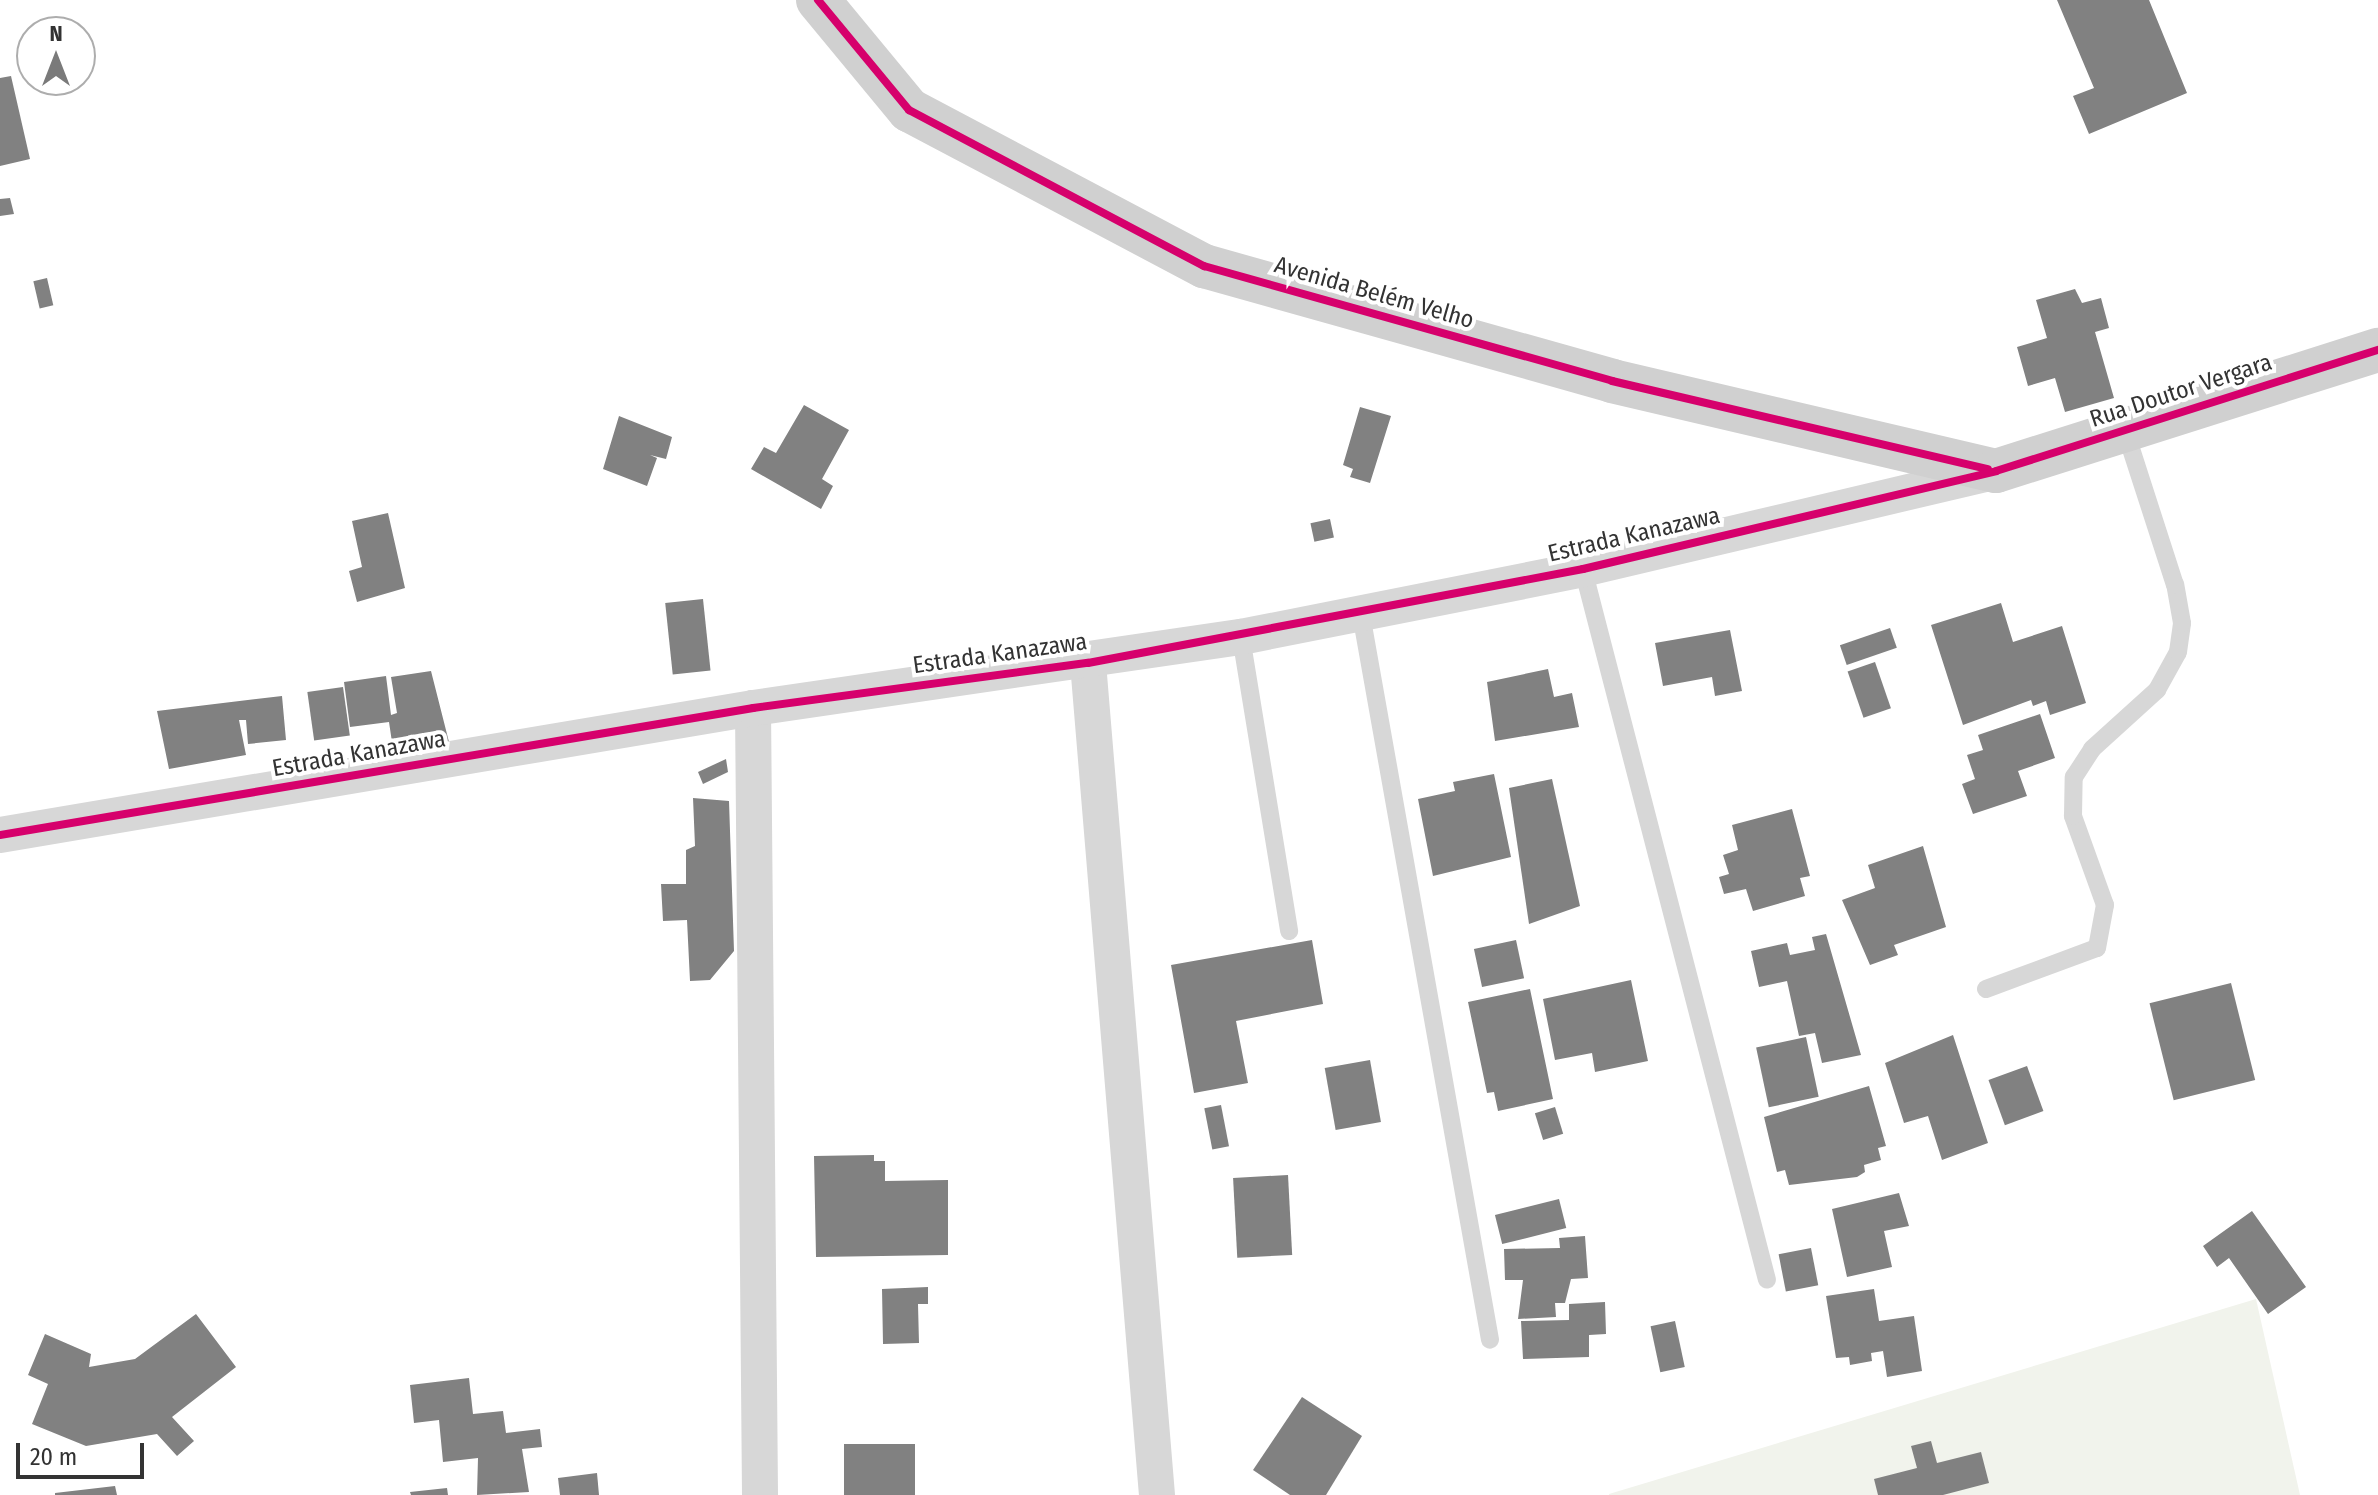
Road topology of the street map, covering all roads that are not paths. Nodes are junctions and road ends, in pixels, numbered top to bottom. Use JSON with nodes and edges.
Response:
{"nodes":[{"id":1,"x":818,"y":0,"type":"edge"},
{"id":2,"x":2378,"y":350,"type":"edge"},
{"id":3,"x":2125,"y":430,"type":"junction"},
{"id":4,"x":1996,"y":471,"type":"junction"},
{"id":5,"x":1583,"y":569,"type":"junction"},
{"id":6,"x":1361,"y":614,"type":"junction"},
{"id":7,"x":1241,"y":637,"type":"junction"},
{"id":8,"x":1088,"y":663,"type":"junction"},
{"id":9,"x":753,"y":708,"type":"junction"},
{"id":10,"x":0,"y":835,"type":"edge"},
{"id":11,"x":1289,"y":931,"type":"dead end"},
{"id":12,"x":1986,"y":989,"type":"dead end"},
{"id":13,"x":1767,"y":1280,"type":"dead end"},
{"id":14,"x":1490,"y":1340,"type":"dead end"},
{"id":15,"x":760,"y":1495,"type":"edge"},
{"id":16,"x":1157,"y":1495,"type":"edge"}],
"edges":[{"from":1,"to":4,"type":"main road","name":"Avenida Belém Velho"},
{"from":2,"to":3,"type":"main road","name":"Rua Doutor Vergara"},
{"from":3,"to":4,"type":"main road","name":"Rua Doutor Vergara"},
{"from":3,"to":12,"type":"lane"},
{"from":4,"to":5,"type":"street","name":"Estrada Kanazawa"},
{"from":5,"to":6,"type":"street","name":"Estrada Kanazawa"},
{"from":5,"to":13,"type":"lane"},
{"from":6,"to":7,"type":"street","name":"Estrada Kanazawa"},
{"from":6,"to":14,"type":"lane"},
{"from":7,"to":8,"type":"street","name":"Estrada Kanazawa"},
{"from":7,"to":11,"type":"lane"},
{"from":8,"to":9,"type":"street","name":"Estrada Kanazawa"},
{"from":8,"to":16,"type":"street"},
{"from":9,"to":10,"type":"street","name":"Estrada Kanazawa"},
{"from":9,"to":15,"type":"street"}]}
